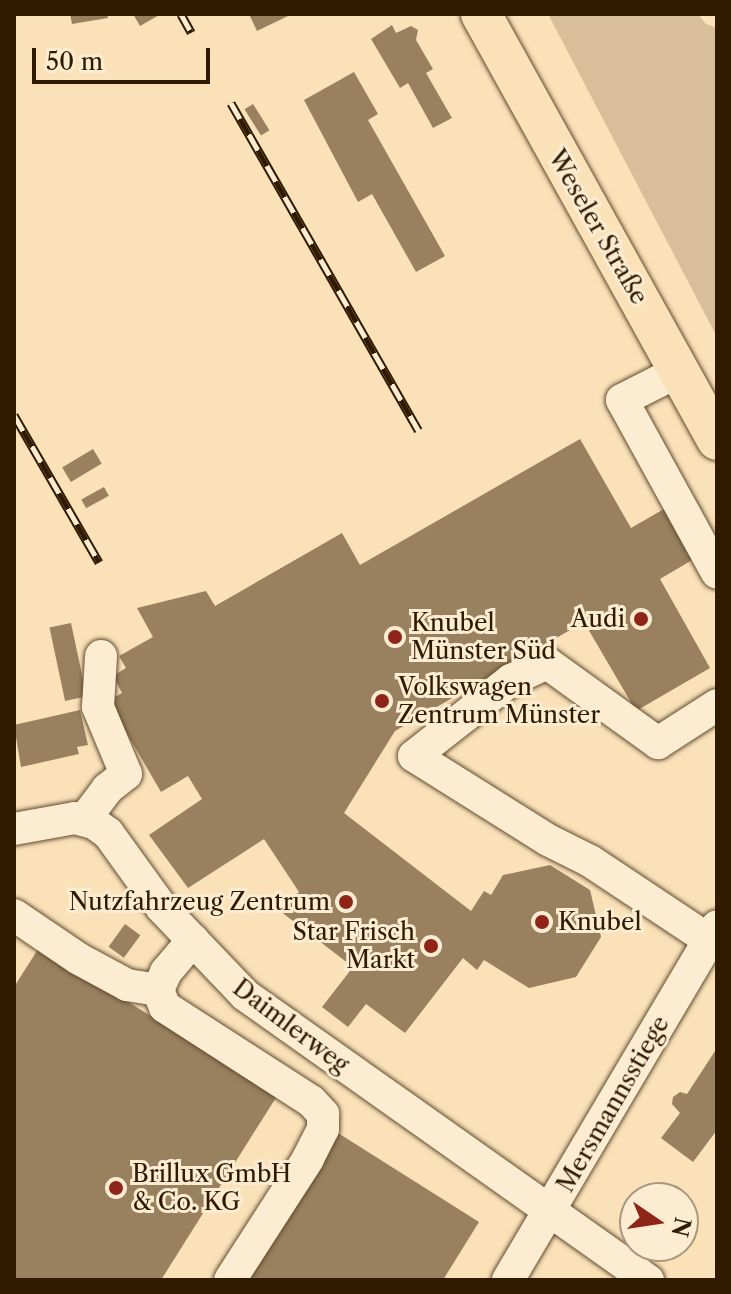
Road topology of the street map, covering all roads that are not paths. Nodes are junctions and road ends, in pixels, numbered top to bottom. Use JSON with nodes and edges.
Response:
{"nodes":[{"id":1,"x":481,"y":14,"type":"edge"},
{"id":2,"x":679,"y":371,"type":"junction"},
{"id":3,"x":717,"y":440,"type":"edge"},
{"id":4,"x":717,"y":573,"type":"edge"},
{"id":5,"x":101,"y":656,"type":"dead end"},
{"id":6,"x":717,"y":705,"type":"edge"},
{"id":7,"x":84,"y":820,"type":"junction"},
{"id":8,"x":14,"y":829,"type":"edge"},
{"id":9,"x":14,"y":915,"type":"edge"},
{"id":10,"x":713,"y":933,"type":"edge"},
{"id":11,"x":193,"y":940,"type":"junction"},
{"id":12,"x":158,"y":990,"type":"junction"},
{"id":13,"x":353,"y":1073,"type":"junction"},
{"id":14,"x":323,"y":1114,"type":"junction"},
{"id":15,"x":550,"y":1213,"type":"junction"},
{"id":16,"x":230,"y":1280,"type":"edge"},
{"id":17,"x":508,"y":1280,"type":"edge"},
{"id":18,"x":648,"y":1280,"type":"edge"}],
"edges":[{"from":1,"to":2,"type":"main road","name":"Weseler Straße"},
{"from":2,"to":3,"type":"main road","name":"Weseler Straße"},
{"from":2,"to":4,"type":"street"},
{"from":5,"to":7,"type":"street"},
{"from":6,"to":10,"type":"street"},
{"from":7,"to":8,"type":"street"},
{"from":7,"to":11,"type":"street","name":"Daimlerweg"},
{"from":9,"to":12,"type":"street"},
{"from":10,"to":15,"type":"street","name":"Mersmannsstiege"},
{"from":11,"to":12,"type":"street"},
{"from":11,"to":13,"type":"street","name":"Daimlerweg"},
{"from":12,"to":14,"type":"street"},
{"from":13,"to":14,"type":"street"},
{"from":13,"to":15,"type":"street","name":"Daimlerweg"},
{"from":14,"to":16,"type":"street"},
{"from":15,"to":17,"type":"street","name":"Mersmannsstiege"},
{"from":15,"to":18,"type":"street","name":"Daimlerweg"}]}
